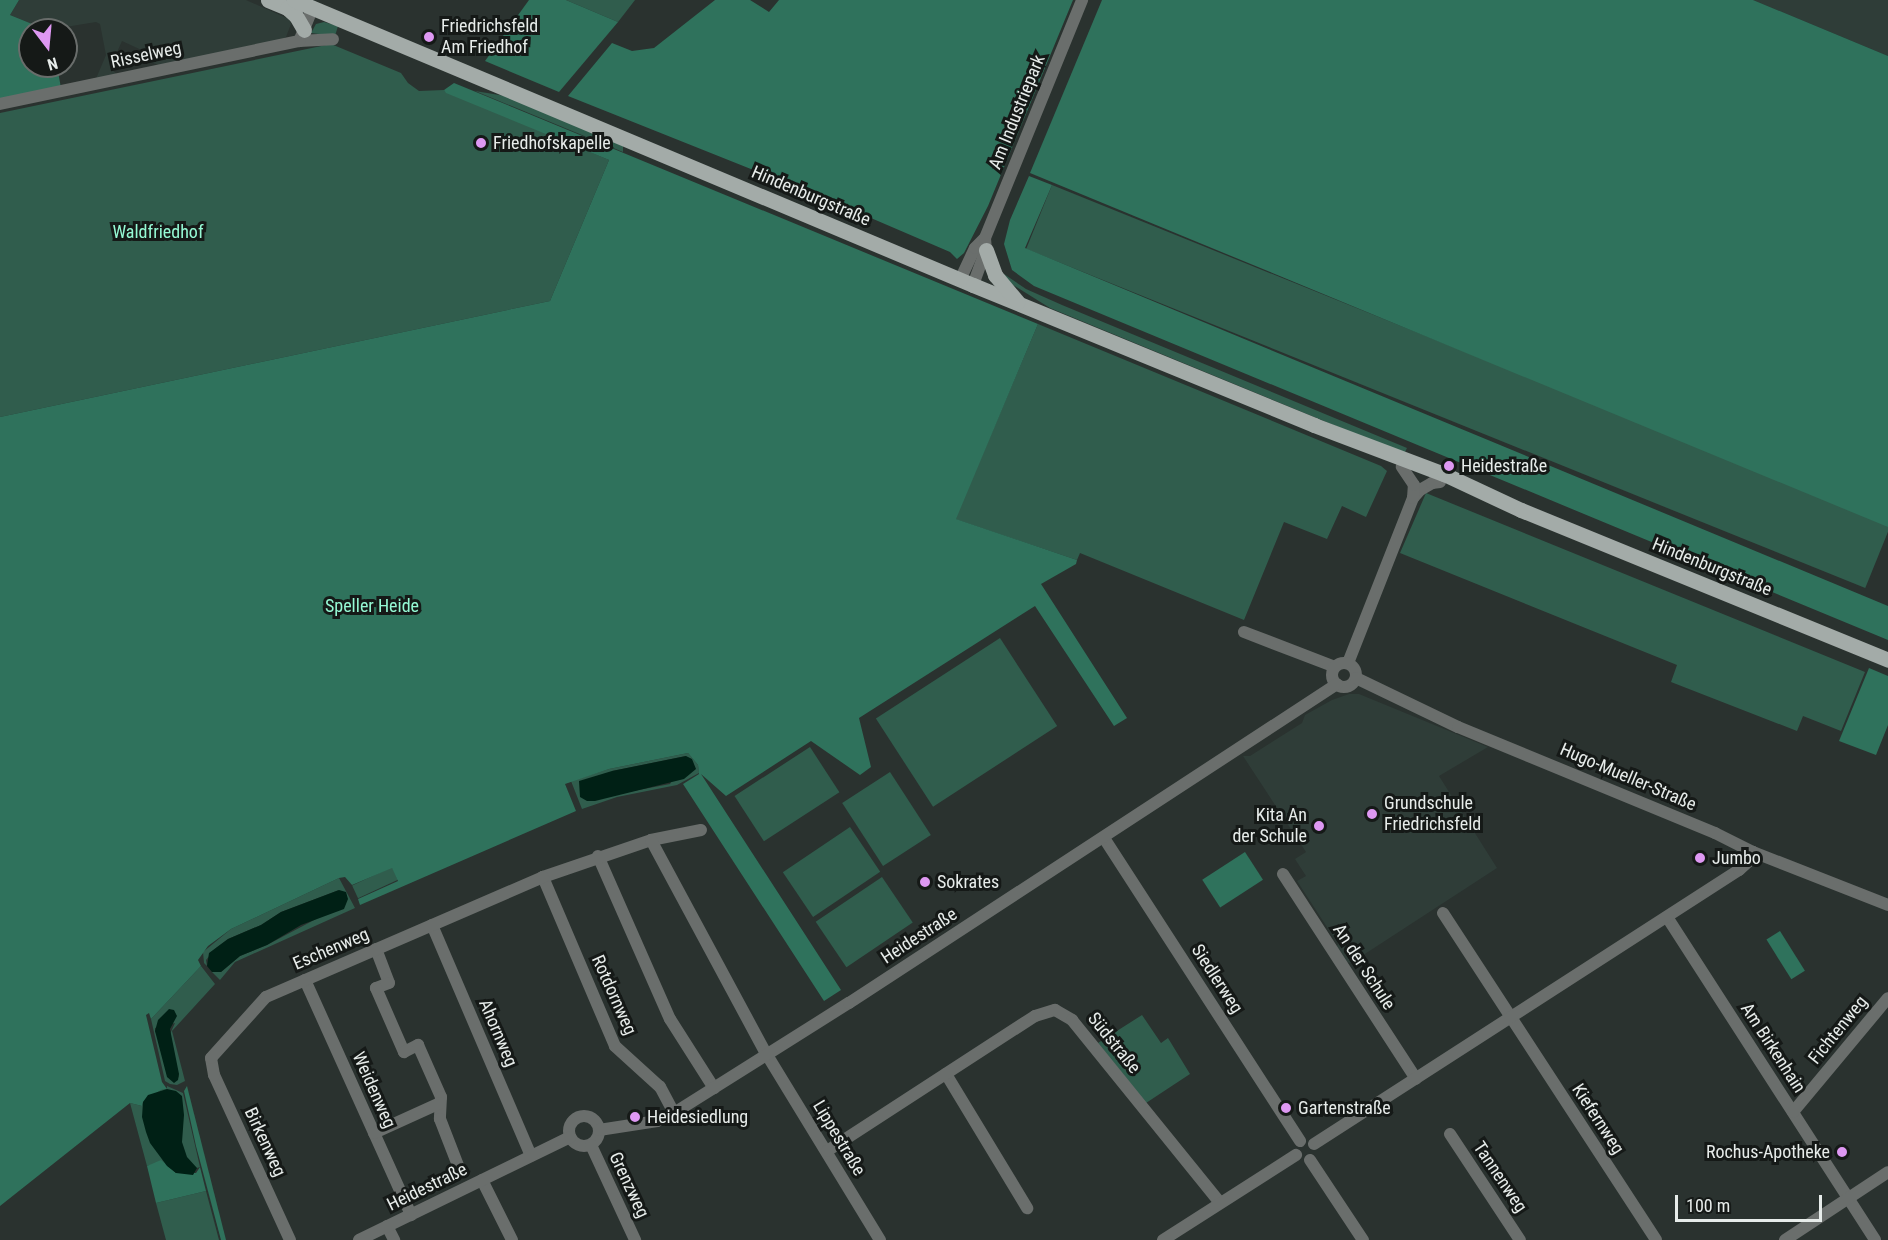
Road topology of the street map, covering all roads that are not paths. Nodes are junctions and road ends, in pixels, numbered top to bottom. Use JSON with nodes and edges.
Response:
{"nodes":[{"id":1,"x":268,"y":0,"type":"edge"},
{"id":2,"x":294,"y":0,"type":"edge"},
{"id":3,"x":1082,"y":0,"type":"edge"},
{"id":4,"x":313,"y":7,"type":"junction"},
{"id":5,"x":301,"y":36,"type":"junction"},
{"id":6,"x":333,"y":39,"type":"dead end"},
{"id":7,"x":0,"y":104,"type":"edge"},
{"id":8,"x":986,"y":244,"type":"junction"},
{"id":9,"x":967,"y":282,"type":"junction"},
{"id":10,"x":1020,"y":304,"type":"junction"},
{"id":11,"x":1314,"y":425,"type":"junction"},
{"id":12,"x":1402,"y":467,"type":"junction"},
{"id":13,"x":1440,"y":482,"type":"junction"},
{"id":14,"x":1413,"y":498,"type":"junction"},
{"id":15,"x":1521,"y":510,"type":"junction"},
{"id":16,"x":1244,"y":632,"type":"dead end"},
{"id":17,"x":1888,"y":660,"type":"edge"},
{"id":18,"x":1348,"y":663,"type":"junction"},
{"id":19,"x":1335,"y":667,"type":"junction"},
{"id":20,"x":1356,"y":678,"type":"junction"},
{"id":21,"x":1337,"y":684,"type":"junction"},
{"id":22,"x":701,"y":830,"type":"dead end"},
{"id":23,"x":1104,"y":838,"type":"junction"},
{"id":24,"x":651,"y":840,"type":"junction"},
{"id":25,"x":1753,"y":852,"type":"junction"},
{"id":26,"x":598,"y":856,"type":"junction"},
{"id":27,"x":1283,"y":874,"type":"dead end"},
{"id":28,"x":543,"y":877,"type":"junction"},
{"id":29,"x":1888,"y":905,"type":"edge"},
{"id":30,"x":1443,"y":913,"type":"dead end"},
{"id":31,"x":1667,"y":917,"type":"junction"},
{"id":32,"x":432,"y":925,"type":"junction"},
{"id":33,"x":376,"y":949,"type":"junction"},
{"id":34,"x":305,"y":980,"type":"junction"},
{"id":35,"x":1888,"y":998,"type":"edge"},
{"id":36,"x":1510,"y":1017,"type":"junction"},
{"id":37,"x":767,"y":1055,"type":"junction"},
{"id":38,"x":211,"y":1058,"type":"joint"},
{"id":39,"x":946,"y":1074,"type":"junction"},
{"id":40,"x":1416,"y":1079,"type":"junction"},
{"id":41,"x":714,"y":1088,"type":"junction"},
{"id":42,"x":440,"y":1103,"type":"junction"},
{"id":43,"x":1793,"y":1112,"type":"junction"},
{"id":44,"x":674,"y":1113,"type":"junction"},
{"id":45,"x":599,"y":1130,"type":"junction"},
{"id":46,"x":374,"y":1133,"type":"junction"},
{"id":47,"x":1450,"y":1134,"type":"dead end"},
{"id":48,"x":570,"y":1137,"type":"junction"},
{"id":49,"x":1300,"y":1141,"type":"junction"},
{"id":50,"x":591,"y":1144,"type":"junction"},
{"id":51,"x":1314,"y":1144,"type":"junction"},
{"id":52,"x":827,"y":1151,"type":"junction"},
{"id":53,"x":1296,"y":1155,"type":"junction"},
{"id":54,"x":531,"y":1156,"type":"junction"},
{"id":55,"x":1310,"y":1160,"type":"junction"},
{"id":56,"x":459,"y":1168,"type":"dead end"},
{"id":57,"x":1888,"y":1172,"type":"edge"},
{"id":58,"x":482,"y":1180,"type":"junction"},
{"id":59,"x":1848,"y":1199,"type":"junction"},
{"id":60,"x":1220,"y":1203,"type":"junction"},
{"id":61,"x":1027,"y":1208,"type":"dead end"},
{"id":62,"x":411,"y":1215,"type":"junction"},
{"id":63,"x":387,"y":1226,"type":"junction"},
{"id":64,"x":290,"y":1240,"type":"edge"},
{"id":65,"x":359,"y":1240,"type":"edge"},
{"id":66,"x":394,"y":1240,"type":"edge"},
{"id":67,"x":512,"y":1240,"type":"edge"},
{"id":68,"x":635,"y":1240,"type":"edge"},
{"id":69,"x":880,"y":1240,"type":"edge"},
{"id":70,"x":1163,"y":1240,"type":"edge"},
{"id":71,"x":1363,"y":1240,"type":"edge"},
{"id":72,"x":1520,"y":1240,"type":"edge"},
{"id":73,"x":1656,"y":1240,"type":"edge"},
{"id":74,"x":1785,"y":1240,"type":"edge"},
{"id":75,"x":1875,"y":1240,"type":"edge"}],
"edges":[{"from":1,"to":5,"type":"main road"},
{"from":2,"to":4,"type":"main road","name":"Hindenburgstraße"},
{"from":3,"to":8,"type":"street","name":"Am Industriepark"},
{"from":4,"to":5,"type":"street"},
{"from":4,"to":9,"type":"main road","name":"Hindenburgstraße"},
{"from":5,"to":6,"type":"street","name":"Risselweg"},
{"from":5,"to":7,"type":"street","name":"Risselweg"},
{"from":8,"to":9,"type":"street","name":"Am Industriepark"},
{"from":8,"to":10,"type":"main road"},
{"from":9,"to":10,"type":"main road","name":"Hindenburgstraße"},
{"from":10,"to":11,"type":"main road","name":"Hindenburgstraße"},
{"from":11,"to":12,"type":"main road","name":"Hindenburgstraße"},
{"from":11,"to":15,"type":"main road","name":"Hindenburgstraße"},
{"from":12,"to":13,"type":"main road","name":"Hindenburgstraße"},
{"from":12,"to":14,"type":"street"},
{"from":13,"to":14,"type":"street"},
{"from":13,"to":15,"type":"main road","name":"Hindenburgstraße"},
{"from":14,"to":18,"type":"street"},
{"from":15,"to":17,"type":"main road","name":"Hindenburgstraße"},
{"from":16,"to":19,"type":"street"},
{"from":18,"to":19,"type":"street"},
{"from":18,"to":20,"type":"street"},
{"from":19,"to":21,"type":"street"},
{"from":20,"to":21,"type":"street","name":"Heidestraße"},
{"from":20,"to":25,"type":"street","name":"Hugo-Mueller-Straße"},
{"from":21,"to":23,"type":"street","name":"Heidestraße"},
{"from":22,"to":24,"type":"street"},
{"from":23,"to":37,"type":"street","name":"Heidestraße"},
{"from":23,"to":49,"type":"street","name":"Siedlerweg"},
{"from":24,"to":26,"type":"street"},
{"from":24,"to":37,"type":"street"},
{"from":25,"to":29,"type":"street","name":"Hugo-Mueller-Straße"},
{"from":25,"to":31,"type":"street"},
{"from":26,"to":28,"type":"street"},
{"from":26,"to":41,"type":"street"},
{"from":27,"to":40,"type":"street","name":"An der Schule"},
{"from":28,"to":32,"type":"street","name":"Eschenweg"},
{"from":28,"to":44,"type":"street","name":"Rotdornweg"},
{"from":30,"to":36,"type":"street"},
{"from":31,"to":36,"type":"street"},
{"from":31,"to":43,"type":"street","name":"Am Birkenhain"},
{"from":32,"to":33,"type":"street","name":"Eschenweg"},
{"from":32,"to":54,"type":"street","name":"Ahornweg"},
{"from":33,"to":34,"type":"street","name":"Eschenweg"},
{"from":33,"to":42,"type":"street"},
{"from":34,"to":38,"type":"street","name":"Eschenweg"},
{"from":34,"to":46,"type":"street","name":"Weidenweg"},
{"from":35,"to":43,"type":"street","name":"Fichtenweg"},
{"from":36,"to":40,"type":"street"},
{"from":36,"to":73,"type":"street","name":"Kiefernweg"},
{"from":37,"to":41,"type":"street","name":"Heidestraße"},
{"from":37,"to":52,"type":"street","name":"Lippestraße"},
{"from":38,"to":64,"type":"street","name":"Birkenweg"},
{"from":39,"to":52,"type":"street","name":"Südstraße"},
{"from":39,"to":60,"type":"street","name":"Südstraße"},
{"from":39,"to":61,"type":"street"},
{"from":40,"to":51,"type":"street"},
{"from":41,"to":44,"type":"street","name":"Heidestraße"},
{"from":42,"to":46,"type":"street"},
{"from":42,"to":56,"type":"street"},
{"from":43,"to":59,"type":"street","name":"Am Birkenhain"},
{"from":44,"to":45,"type":"street","name":"Heidestraße"},
{"from":45,"to":48,"type":"street"},
{"from":45,"to":50,"type":"street"},
{"from":46,"to":62,"type":"street","name":"Weidenweg"},
{"from":47,"to":72,"type":"street","name":"Tannenweg"},
{"from":48,"to":50,"type":"street"},
{"from":48,"to":54,"type":"street","name":"Heidestraße"},
{"from":49,"to":51,"type":"street"},
{"from":49,"to":53,"type":"street"},
{"from":50,"to":68,"type":"street","name":"Grenzweg"},
{"from":51,"to":55,"type":"street"},
{"from":52,"to":69,"type":"street","name":"Lippestraße"},
{"from":53,"to":55,"type":"street"},
{"from":53,"to":60,"type":"street"},
{"from":54,"to":58,"type":"street","name":"Heidestraße"},
{"from":55,"to":71,"type":"street"},
{"from":57,"to":59,"type":"street"},
{"from":58,"to":62,"type":"street","name":"Heidestraße"},
{"from":58,"to":67,"type":"street","name":"Heidestraße"},
{"from":59,"to":74,"type":"street"},
{"from":59,"to":75,"type":"street","name":"Am Birkenhain"},
{"from":60,"to":70,"type":"street"},
{"from":62,"to":63,"type":"street","name":"Heidestraße"},
{"from":63,"to":65,"type":"street","name":"Heidestraße"},
{"from":63,"to":66,"type":"street","name":"Heidestraße"}]}
